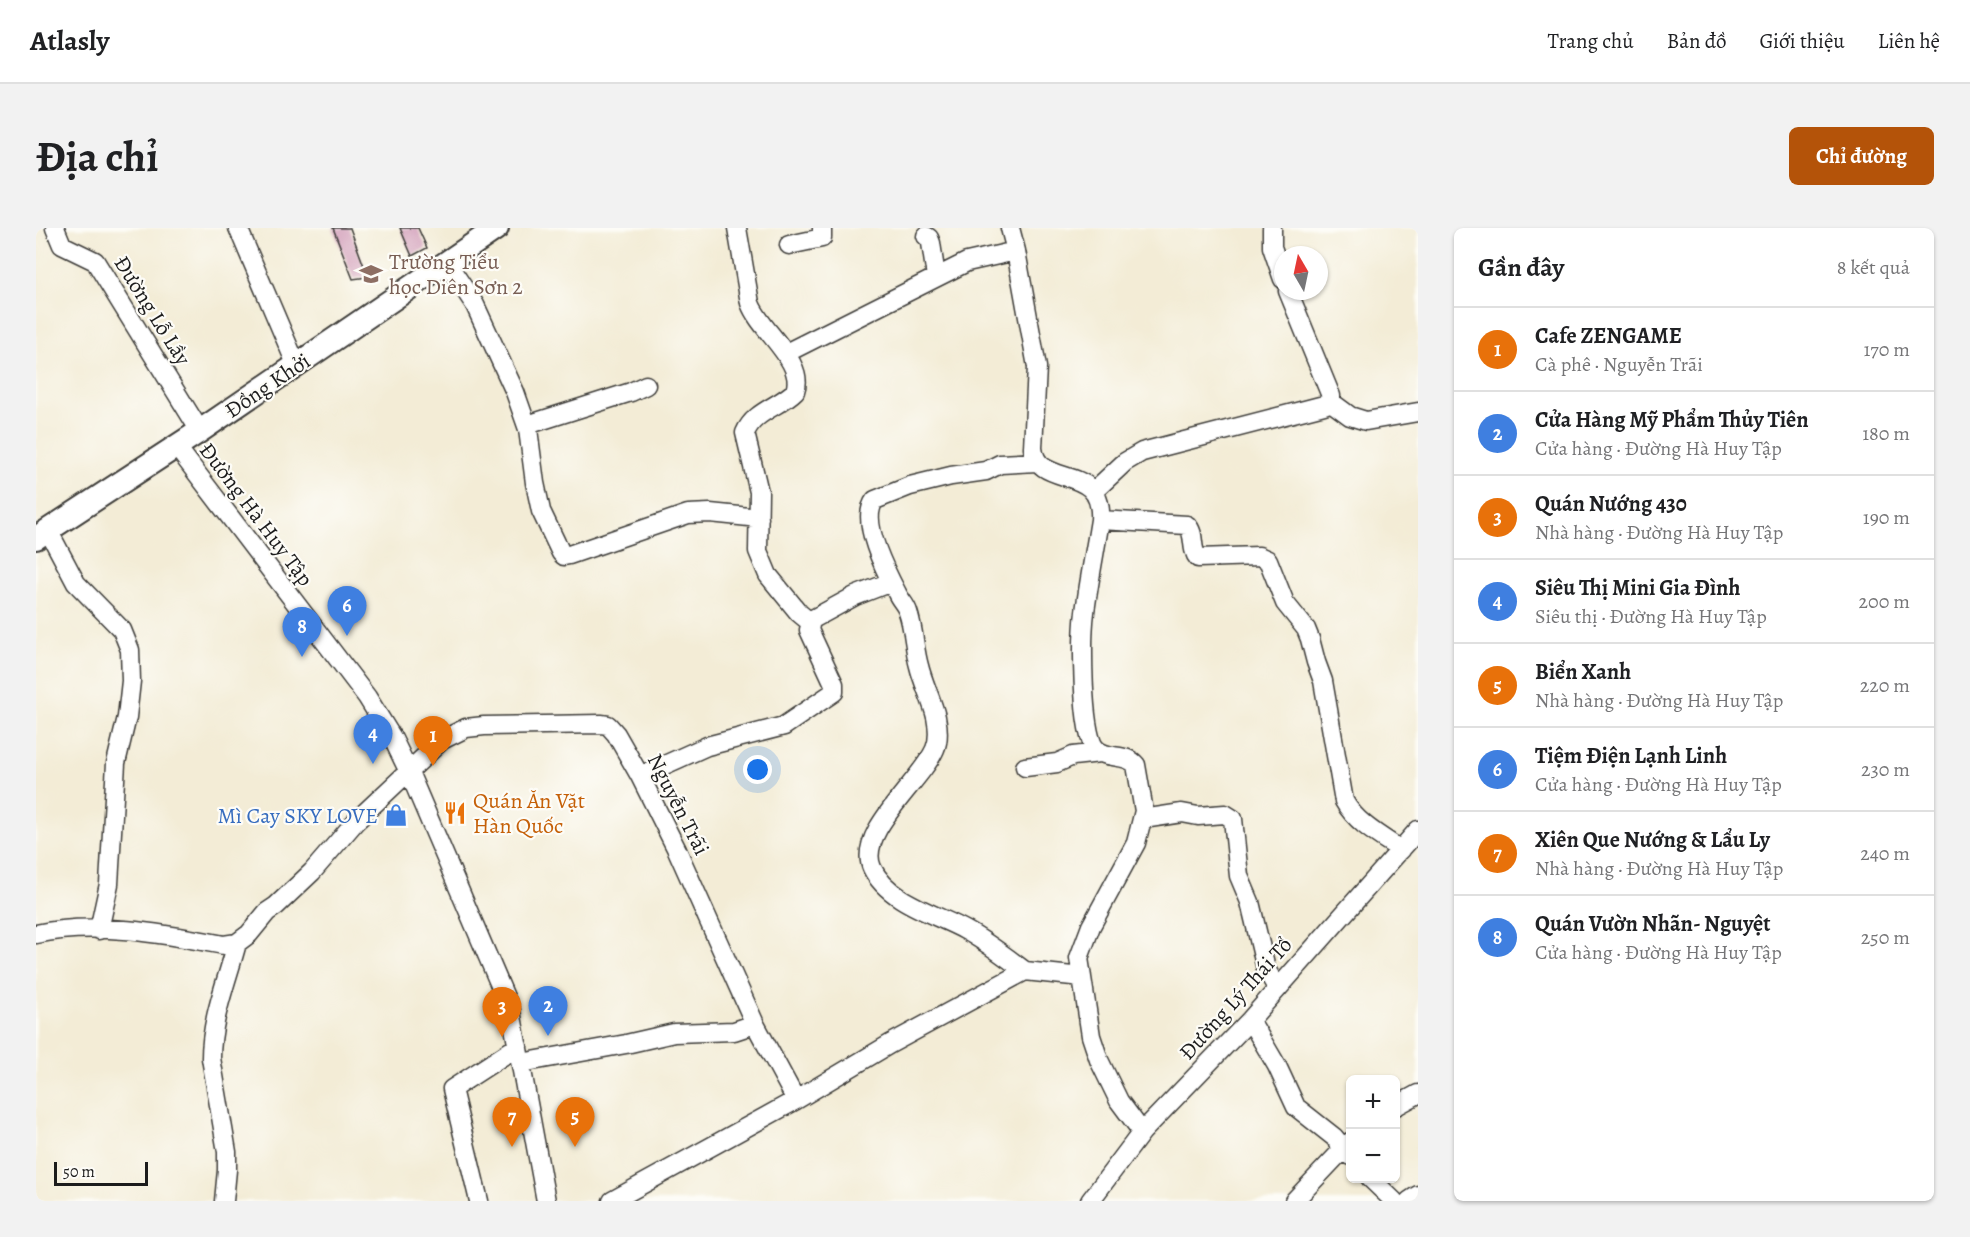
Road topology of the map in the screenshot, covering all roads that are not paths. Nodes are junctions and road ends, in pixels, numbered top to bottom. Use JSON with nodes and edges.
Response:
{"nodes":[{"id":1,"x":55,"y":228,"type":"edge"},
{"id":2,"x":238,"y":228,"type":"edge"},
{"id":3,"x":497,"y":228,"type":"edge"},
{"id":4,"x":737,"y":228,"type":"edge"},
{"id":5,"x":822,"y":228,"type":"edge"},
{"id":6,"x":1010,"y":228,"type":"edge"},
{"id":7,"x":1272,"y":228,"type":"edge"},
{"id":8,"x":926,"y":236,"type":"dead end"},
{"id":9,"x":789,"y":245,"type":"dead end"},
{"id":10,"x":1016,"y":251,"type":"junction"},
{"id":11,"x":1274,"y":253,"type":"edge"},
{"id":12,"x":447,"y":263,"type":"junction"},
{"id":13,"x":936,"y":277,"type":"junction"},
{"id":14,"x":1292,"y":300,"type":"edge"},
{"id":15,"x":786,"y":352,"type":"junction"},
{"id":16,"x":296,"y":364,"type":"junction"},
{"id":17,"x":645,"y":384,"type":"dead end"},
{"id":18,"x":1331,"y":402,"type":"junction"},
{"id":19,"x":1418,"y":412,"type":"edge"},
{"id":20,"x":527,"y":425,"type":"junction"},
{"id":21,"x":200,"y":431,"type":"junction"},
{"id":22,"x":176,"y":446,"type":"junction"},
{"id":23,"x":1037,"y":462,"type":"junction"},
{"id":24,"x":1094,"y":491,"type":"junction"},
{"id":25,"x":759,"y":518,"type":"junction"},
{"id":26,"x":1100,"y":520,"type":"junction"},
{"id":27,"x":42,"y":534,"type":"edge"},
{"id":28,"x":891,"y":582,"type":"junction"},
{"id":29,"x":811,"y":620,"type":"junction"},
{"id":30,"x":1100,"y":753,"type":"junction"},
{"id":31,"x":1025,"y":767,"type":"dead end"},
{"id":32,"x":409,"y":771,"type":"junction"},
{"id":33,"x":640,"y":776,"type":"junction"},
{"id":34,"x":1143,"y":819,"type":"junction"},
{"id":35,"x":1418,"y":830,"type":"edge"},
{"id":36,"x":1401,"y":850,"type":"junction"},
{"id":37,"x":99,"y":930,"type":"junction"},
{"id":38,"x":36,"y":934,"type":"edge"},
{"id":39,"x":237,"y":943,"type":"junction"},
{"id":40,"x":1025,"y":972,"type":"junction"},
{"id":41,"x":1082,"y":977,"type":"junction"},
{"id":42,"x":1277,"y":988,"type":"junction"},
{"id":43,"x":1250,"y":1020,"type":"junction"},
{"id":44,"x":755,"y":1024,"type":"junction"},
{"id":45,"x":519,"y":1054,"type":"junction"},
{"id":46,"x":1418,"y":1094,"type":"edge"},
{"id":47,"x":796,"y":1100,"type":"junction"},
{"id":48,"x":1400,"y":1103,"type":"edge"},
{"id":49,"x":1142,"y":1132,"type":"junction"},
{"id":50,"x":1346,"y":1147,"type":"edge"},
{"id":51,"x":1346,"y":1151,"type":"edge"},
{"id":52,"x":1374,"y":1183,"type":"edge"},
{"id":53,"x":1418,"y":1195,"type":"edge"},
{"id":54,"x":224,"y":1201,"type":"edge"},
{"id":55,"x":479,"y":1201,"type":"edge"},
{"id":56,"x":546,"y":1201,"type":"edge"},
{"id":57,"x":612,"y":1201,"type":"edge"},
{"id":58,"x":1090,"y":1201,"type":"edge"},
{"id":59,"x":1294,"y":1201,"type":"edge"},
{"id":60,"x":1394,"y":1201,"type":"edge"},
{"id":61,"x":1409,"y":1201,"type":"edge"}],
"edges":[{"from":1,"to":21,"type":"street","name":"Đường Lỗ Lầy"},
{"from":2,"to":16,"type":"street"},
{"from":3,"to":12,"type":"main road","name":"Đồng Khởi"},
{"from":4,"to":15,"type":"street"},
{"from":5,"to":9,"type":"street"},
{"from":6,"to":10,"type":"street"},
{"from":7,"to":11,"type":"street"},
{"from":8,"to":13,"type":"street"},
{"from":10,"to":13,"type":"street"},
{"from":10,"to":23,"type":"street"},
{"from":12,"to":16,"type":"main road","name":"Đồng Khởi"},
{"from":12,"to":20,"type":"street"},
{"from":13,"to":15,"type":"street"},
{"from":14,"to":18,"type":"street"},
{"from":15,"to":25,"type":"street"},
{"from":16,"to":21,"type":"main road","name":"Đồng Khởi"},
{"from":17,"to":20,"type":"street"},
{"from":18,"to":19,"type":"street"},
{"from":18,"to":24,"type":"street"},
{"from":20,"to":25,"type":"street"},
{"from":21,"to":22,"type":"main road","name":"Đồng Khởi"},
{"from":22,"to":27,"type":"main road","name":"Đồng Khởi"},
{"from":22,"to":32,"type":"street","name":"Đường Hà Huy Tập"},
{"from":23,"to":24,"type":"street"},
{"from":23,"to":28,"type":"street"},
{"from":24,"to":26,"type":"street"},
{"from":25,"to":29,"type":"street"},
{"from":26,"to":30,"type":"street"},
{"from":26,"to":36,"type":"street"},
{"from":27,"to":37,"type":"street"},
{"from":28,"to":29,"type":"street"},
{"from":28,"to":40,"type":"street"},
{"from":29,"to":33,"type":"street"},
{"from":30,"to":31,"type":"street"},
{"from":30,"to":34,"type":"street"},
{"from":32,"to":33,"type":"street","name":"Nguyễn Trãi"},
{"from":32,"to":39,"type":"street","name":"Nguyễn Trãi"},
{"from":32,"to":45,"type":"street","name":"Đường Hà Huy Tập"},
{"from":33,"to":44,"type":"street","name":"Nguyễn Trãi"},
{"from":34,"to":41,"type":"street"},
{"from":34,"to":42,"type":"street"},
{"from":35,"to":36,"type":"street","name":"Đường Lý Thái Tổ"},
{"from":36,"to":42,"type":"street","name":"Đường Lý Thái Tổ"},
{"from":37,"to":38,"type":"street"},
{"from":37,"to":39,"type":"street"},
{"from":39,"to":54,"type":"street"},
{"from":40,"to":41,"type":"street"},
{"from":40,"to":47,"type":"street"},
{"from":41,"to":49,"type":"street"},
{"from":42,"to":43,"type":"street","name":"Đường Lý Thái Tổ"},
{"from":43,"to":49,"type":"street","name":"Đường Lý Thái Tổ"},
{"from":43,"to":50,"type":"street"},
{"from":44,"to":45,"type":"street"},
{"from":44,"to":47,"type":"street","name":"Nguyễn Trãi"},
{"from":45,"to":55,"type":"street"},
{"from":45,"to":56,"type":"street","name":"Đường Hà Huy Tập"},
{"from":46,"to":48,"type":"street"},
{"from":47,"to":57,"type":"street"},
{"from":49,"to":58,"type":"street","name":"Đường Lý Thái Tổ"},
{"from":51,"to":59,"type":"street"},
{"from":52,"to":60,"type":"street"},
{"from":53,"to":61,"type":"street"}]}
